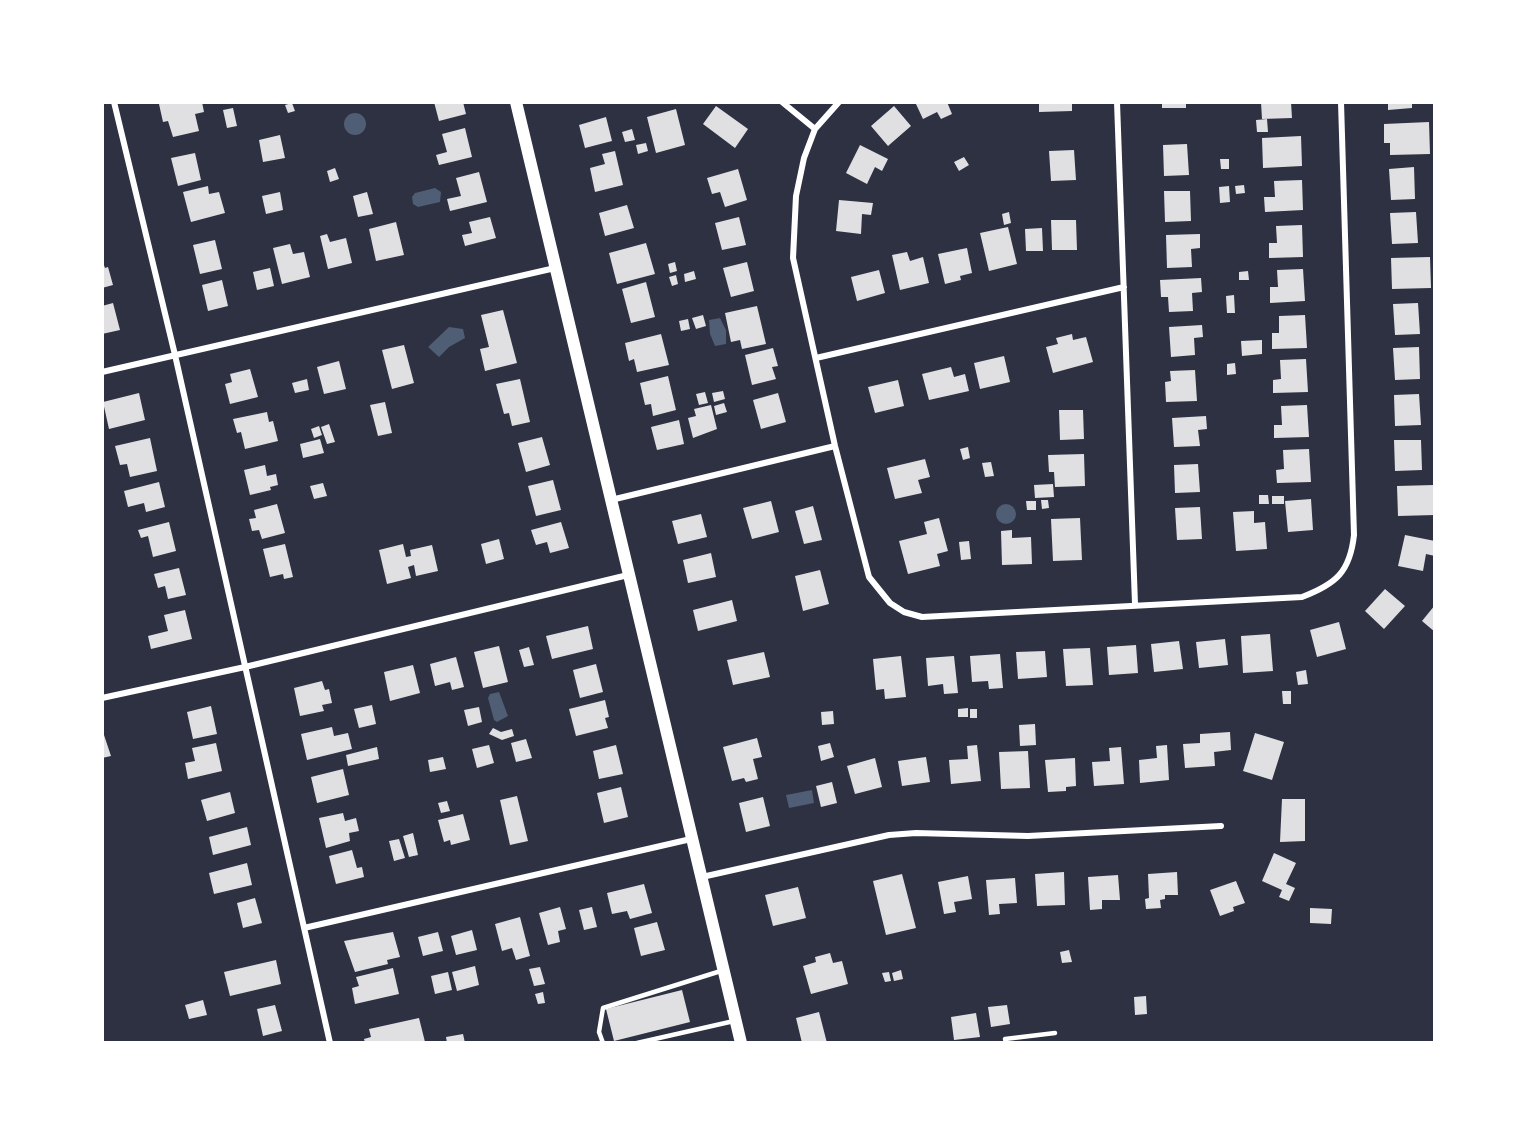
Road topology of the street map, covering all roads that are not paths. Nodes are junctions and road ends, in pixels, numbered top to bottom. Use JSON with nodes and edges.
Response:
{"nodes":[{"id":1,"x":114,"y":102,"type":"edge"},
{"id":2,"x":516,"y":102,"type":"edge"},
{"id":3,"x":782,"y":102,"type":"edge"},
{"id":4,"x":839,"y":102,"type":"edge"},
{"id":5,"x":1117,"y":102,"type":"edge"},
{"id":6,"x":1341,"y":102,"type":"edge"},
{"id":7,"x":815,"y":129,"type":"junction"},
{"id":8,"x":555,"y":268,"type":"junction"},
{"id":9,"x":1124,"y":287,"type":"junction"},
{"id":10,"x":174,"y":355,"type":"junction"},
{"id":11,"x":816,"y":358,"type":"junction"},
{"id":12,"x":102,"y":372,"type":"edge"},
{"id":13,"x":835,"y":446,"type":"junction"},
{"id":14,"x":611,"y":500,"type":"junction"},
{"id":15,"x":628,"y":575,"type":"junction"},
{"id":16,"x":1135,"y":604,"type":"junction"},
{"id":17,"x":245,"y":667,"type":"junction"},
{"id":18,"x":102,"y":698,"type":"edge"},
{"id":19,"x":1221,"y":825,"type":"dead end"},
{"id":20,"x":691,"y":839,"type":"junction"},
{"id":21,"x":702,"y":877,"type":"junction"},
{"id":22,"x":304,"y":928,"type":"junction"},
{"id":23,"x":724,"y":970,"type":"junction"},
{"id":24,"x":736,"y":1021,"type":"junction"},
{"id":25,"x":1055,"y":1033,"type":"dead end"},
{"id":26,"x":330,"y":1043,"type":"edge"},
{"id":27,"x":603,"y":1043,"type":"edge"},
{"id":28,"x":637,"y":1043,"type":"edge"},
{"id":29,"x":741,"y":1043,"type":"edge"},
{"id":30,"x":1006,"y":1043,"type":"edge"}],
"edges":[{"from":1,"to":10,"type":"street"},
{"from":2,"to":8,"type":"main road"},
{"from":3,"to":7,"type":"street"},
{"from":4,"to":7,"type":"street"},
{"from":5,"to":9,"type":"street"},
{"from":6,"to":16,"type":"street"},
{"from":7,"to":11,"type":"street"},
{"from":8,"to":10,"type":"street"},
{"from":8,"to":14,"type":"main road"},
{"from":9,"to":11,"type":"street"},
{"from":9,"to":16,"type":"street"},
{"from":10,"to":12,"type":"street"},
{"from":10,"to":17,"type":"street"},
{"from":11,"to":13,"type":"street"},
{"from":13,"to":14,"type":"street"},
{"from":13,"to":16,"type":"street"},
{"from":14,"to":15,"type":"main road"},
{"from":15,"to":17,"type":"street"},
{"from":15,"to":20,"type":"main road"},
{"from":17,"to":18,"type":"street"},
{"from":17,"to":22,"type":"street"},
{"from":19,"to":21,"type":"street"},
{"from":20,"to":21,"type":"main road"},
{"from":20,"to":22,"type":"street"},
{"from":21,"to":23,"type":"main road"},
{"from":22,"to":26,"type":"street"},
{"from":23,"to":24,"type":"main road"},
{"from":23,"to":27,"type":"lane"},
{"from":24,"to":28,"type":"lane"},
{"from":24,"to":29,"type":"main road"},
{"from":25,"to":30,"type":"lane"}]}
